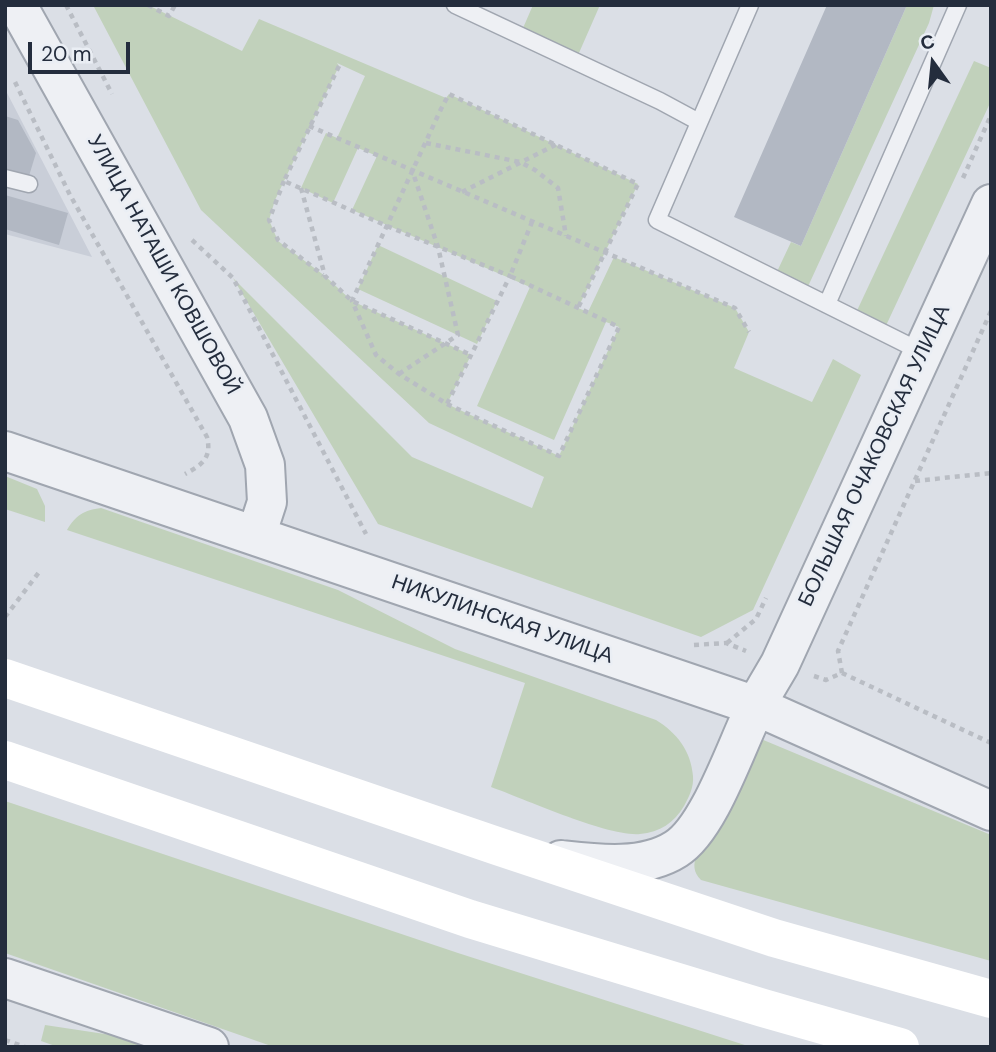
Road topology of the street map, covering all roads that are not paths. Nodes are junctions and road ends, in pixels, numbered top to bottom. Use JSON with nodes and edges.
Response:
{"nodes":[{"id":1,"x":17,"y":5,"type":"edge"},
{"id":2,"x":455,"y":5,"type":"edge"},
{"id":3,"x":750,"y":5,"type":"edge"},
{"id":4,"x":958,"y":5,"type":"edge"},
{"id":5,"x":699,"y":122,"type":"junction"},
{"id":6,"x":5,"y":178,"type":"edge"},
{"id":7,"x":29,"y":184,"type":"dead end"},
{"id":8,"x":991,"y":204,"type":"edge"},
{"id":9,"x":827,"y":304,"type":"junction"},
{"id":10,"x":922,"y":352,"type":"junction"},
{"id":11,"x":5,"y":451,"type":"edge"},
{"id":12,"x":256,"y":536,"type":"junction"},
{"id":13,"x":5,"y":678,"type":"edge"},
{"id":14,"x":756,"y":706,"type":"junction"},
{"id":15,"x":5,"y":760,"type":"edge"},
{"id":16,"x":991,"y":811,"type":"edge"},
{"id":17,"x":535,"y":857,"type":"junction"},
{"id":18,"x":5,"y":978,"type":"edge"},
{"id":19,"x":991,"y":999,"type":"edge"},
{"id":20,"x":209,"y":1047,"type":"edge"},
{"id":21,"x":900,"y":1047,"type":"edge"}],
"edges":[{"from":1,"to":12,"type":"street","name":"УЛИЦА НАТАШИ КОВШОВОЙ"},
{"from":2,"to":5,"type":"lane"},
{"from":3,"to":5,"type":"lane"},
{"from":4,"to":9,"type":"lane"},
{"from":5,"to":9,"type":"lane"},
{"from":6,"to":7,"type":"lane"},
{"from":8,"to":10,"type":"street","name":"БОЛЬШАЯ ОЧАКОВСКАЯ УЛИЦА"},
{"from":9,"to":10,"type":"lane"},
{"from":10,"to":14,"type":"street","name":"БОЛЬШАЯ ОЧАКОВСКАЯ УЛИЦА"},
{"from":11,"to":12,"type":"street","name":"НИКУЛИНСКАЯ УЛИЦА"},
{"from":12,"to":14,"type":"street","name":"НИКУЛИНСКАЯ УЛИЦА"},
{"from":13,"to":17,"type":"main road"},
{"from":14,"to":16,"type":"street","name":"НИКУЛИНСКАЯ УЛИЦА"},
{"from":14,"to":17,"type":"street","name":"БОЛЬШАЯ ОЧАКОВСКАЯ УЛИЦА"},
{"from":15,"to":21,"type":"main road"},
{"from":17,"to":19,"type":"main road"},
{"from":18,"to":20,"type":"street"}]}
